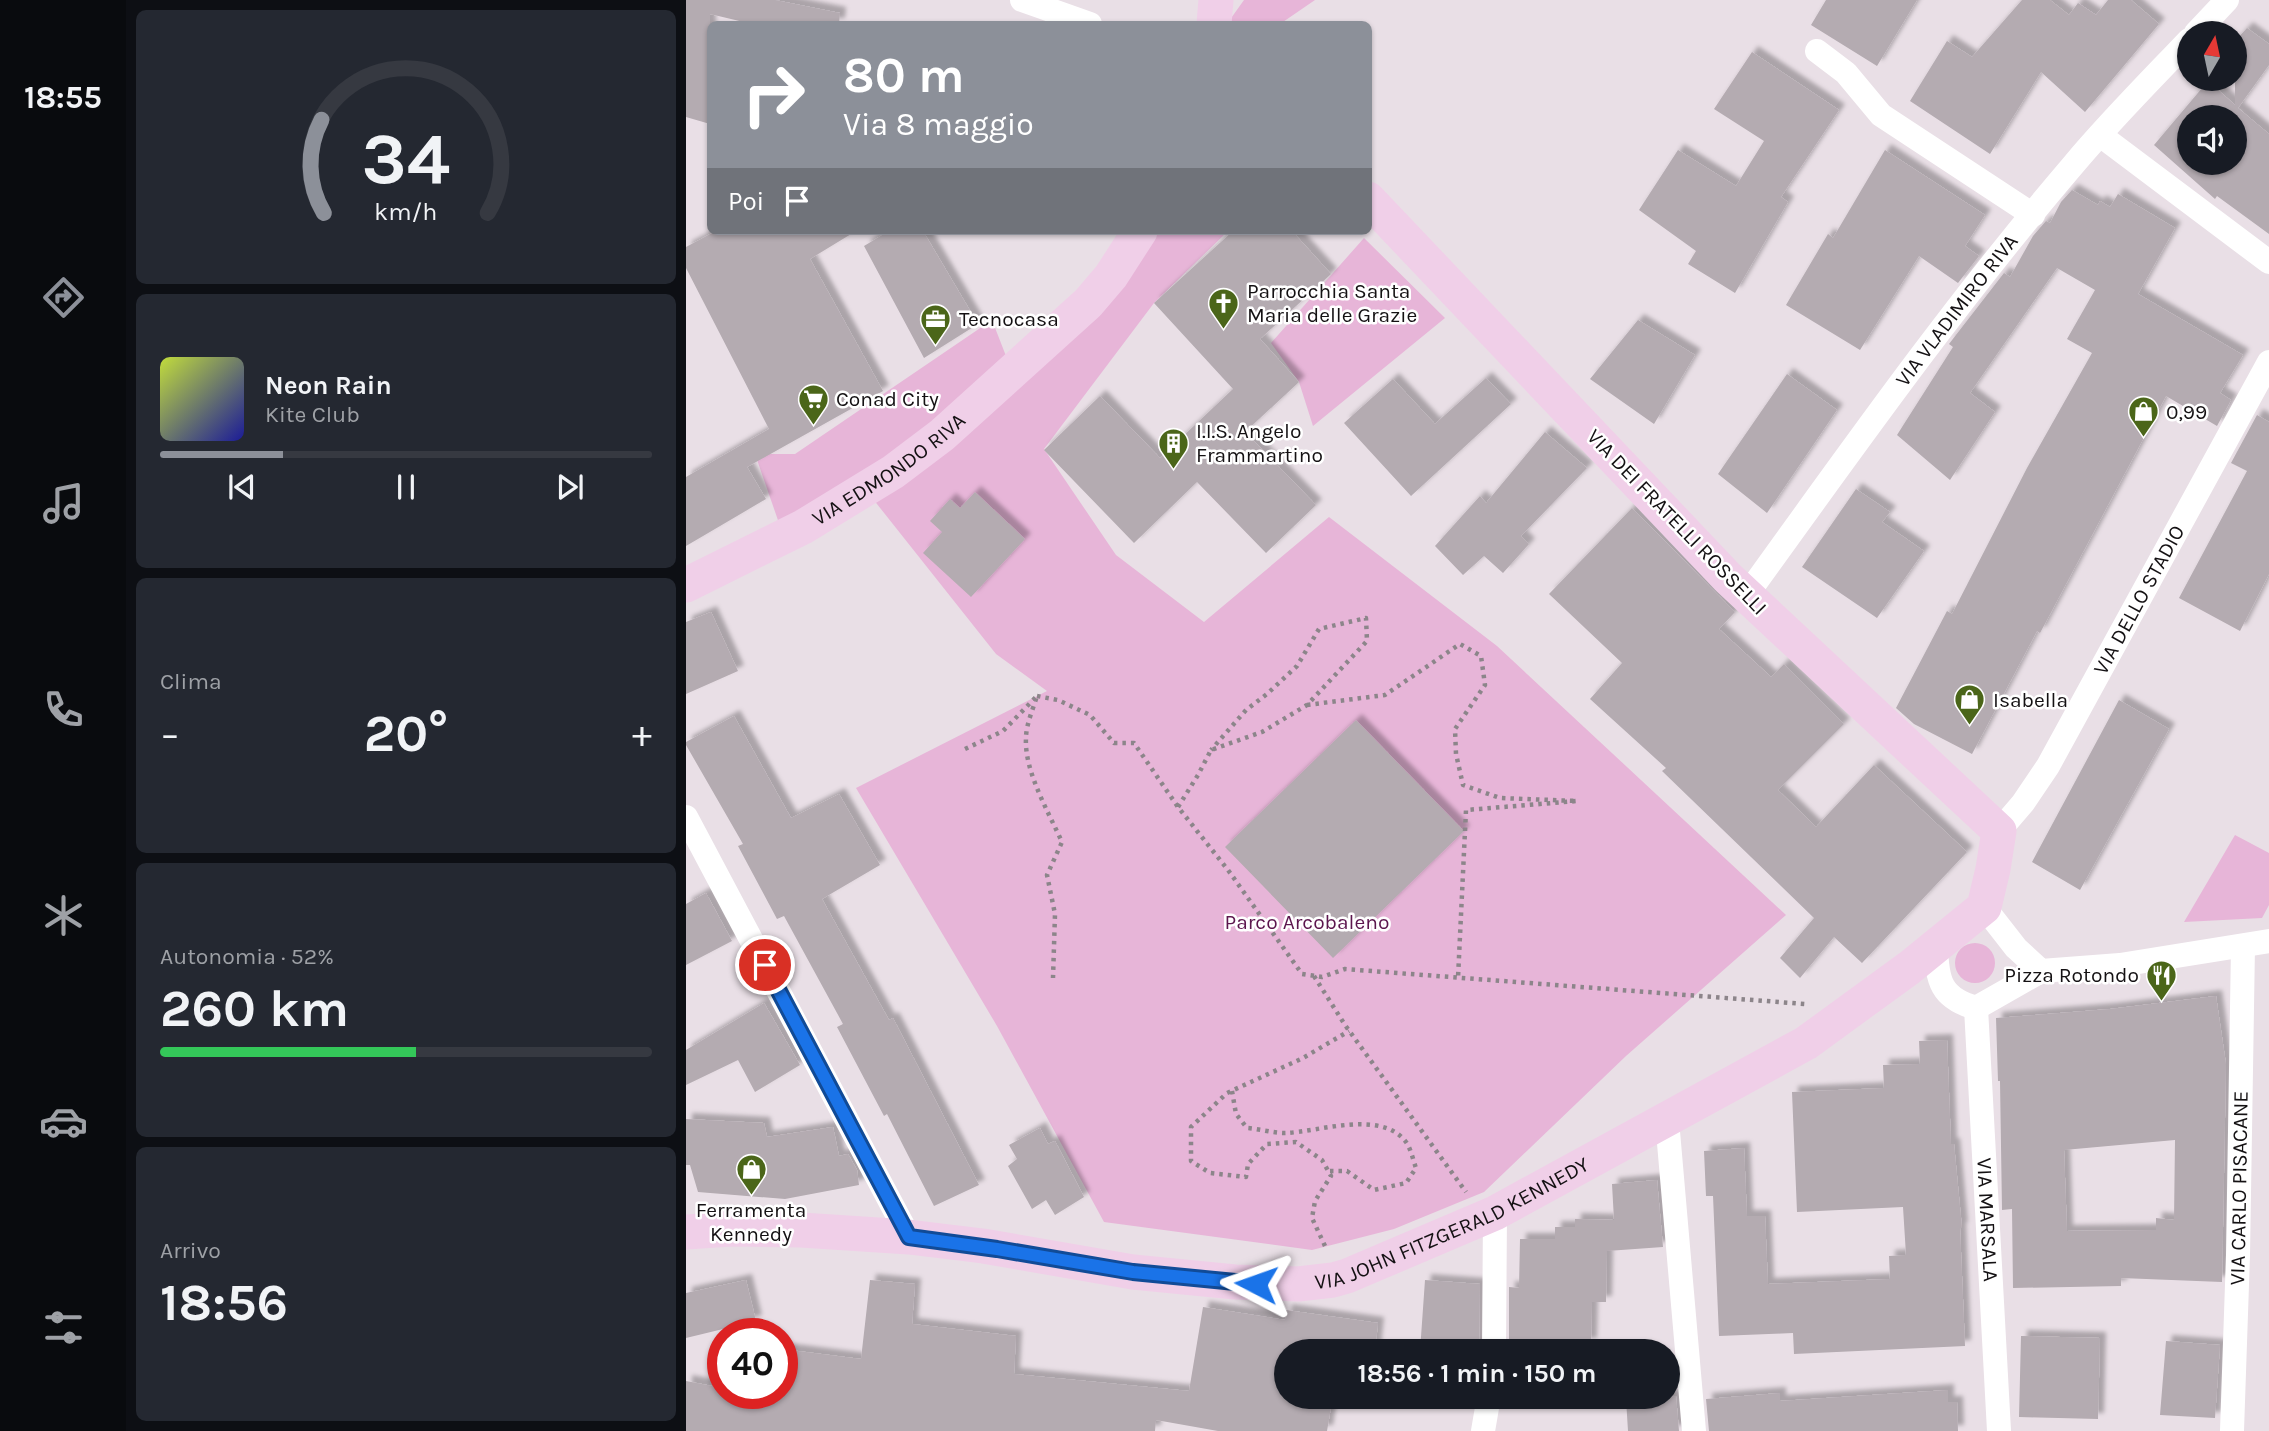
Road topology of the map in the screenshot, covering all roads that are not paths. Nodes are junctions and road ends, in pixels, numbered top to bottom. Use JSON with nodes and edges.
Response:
{"nodes":[{"id":1,"x":1022,"y":0,"type":"edge"},
{"id":2,"x":1216,"y":0,"type":"edge"},
{"id":3,"x":1232,"y":0,"type":"edge"},
{"id":4,"x":2227,"y":0,"type":"edge"},
{"id":5,"x":1082,"y":21,"type":"edge"},
{"id":6,"x":1215,"y":21,"type":"edge"},
{"id":7,"x":1217,"y":21,"type":"edge"},
{"id":8,"x":2207,"y":21,"type":"edge"},
{"id":9,"x":1817,"y":51,"type":"dead end"},
{"id":10,"x":2177,"y":53,"type":"edge"},
{"id":11,"x":2100,"y":135,"type":"junction"},
{"id":12,"x":1372,"y":203,"type":"edge"},
{"id":13,"x":2033,"y":215,"type":"junction"},
{"id":14,"x":1137,"y":235,"type":"edge"},
{"id":15,"x":2269,"y":262,"type":"edge"},
{"id":16,"x":2269,"y":362,"type":"edge"},
{"id":17,"x":686,"y":586,"type":"edge"},
{"id":18,"x":1746,"y":596,"type":"junction"},
{"id":19,"x":686,"y":817,"type":"edge"},
{"id":20,"x":1999,"y":831,"type":"junction"},
{"id":21,"x":1984,"y":907,"type":"junction"},
{"id":22,"x":2269,"y":941,"type":"edge"},
{"id":23,"x":2243,"y":946,"type":"junction"},
{"id":24,"x":1936,"y":947,"type":"junction"},
{"id":25,"x":2041,"y":971,"type":"junction"},
{"id":26,"x":1976,"y":1008,"type":"junction"},
{"id":27,"x":1667,"y":1120,"type":"junction"},
{"id":28,"x":1490,"y":1216,"type":"junction"},
{"id":29,"x":686,"y":1232,"type":"edge"},
{"id":30,"x":909,"y":1237,"type":"junction"},
{"id":31,"x":1494,"y":1339,"type":"edge"},
{"id":32,"x":1487,"y":1409,"type":"edge"},
{"id":33,"x":1483,"y":1431,"type":"edge"},
{"id":34,"x":1693,"y":1431,"type":"edge"},
{"id":35,"x":1999,"y":1431,"type":"edge"},
{"id":36,"x":2232,"y":1431,"type":"edge"}],
"edges":[{"from":1,"to":5,"type":"street"},
{"from":2,"to":6,"type":"street"},
{"from":3,"to":7,"type":"street"},
{"from":4,"to":8,"type":"street"},
{"from":9,"to":13,"type":"street"},
{"from":10,"to":11,"type":"street","name":"VIA VLADIMIRO RIVA"},
{"from":11,"to":13,"type":"street","name":"VIA VLADIMIRO RIVA"},
{"from":11,"to":15,"type":"street"},
{"from":12,"to":18,"type":"street","name":"VIA DEI FRATELLI ROSSELLI"},
{"from":13,"to":18,"type":"street","name":"VIA VLADIMIRO RIVA"},
{"from":14,"to":17,"type":"street","name":"VIA EDMONDO RIVA"},
{"from":16,"to":20,"type":"street","name":"VIA DELLO STADIO"},
{"from":18,"to":20,"type":"street","name":"VIA DEI FRATELLI ROSSELLI"},
{"from":19,"to":30,"type":"street"},
{"from":20,"to":21,"type":"street"},
{"from":21,"to":24,"type":"street","name":"VIA JOHN FITZGERALD KENNEDY"},
{"from":21,"to":25,"type":"street"},
{"from":22,"to":23,"type":"street"},
{"from":23,"to":25,"type":"street"},
{"from":23,"to":36,"type":"street","name":"VIA CARLO PISACANE"},
{"from":24,"to":26,"type":"street"},
{"from":24,"to":27,"type":"street","name":"VIA JOHN FITZGERALD KENNEDY"},
{"from":25,"to":26,"type":"street"},
{"from":26,"to":35,"type":"street","name":"VIA MARSALA"},
{"from":27,"to":28,"type":"street","name":"VIA JOHN FITZGERALD KENNEDY"},
{"from":27,"to":34,"type":"street"},
{"from":28,"to":30,"type":"street","name":"VIA JOHN FITZGERALD KENNEDY"},
{"from":28,"to":31,"type":"street"},
{"from":29,"to":30,"type":"street","name":"VIA JOHN FITZGERALD KENNEDY"},
{"from":32,"to":33,"type":"street"}]}
